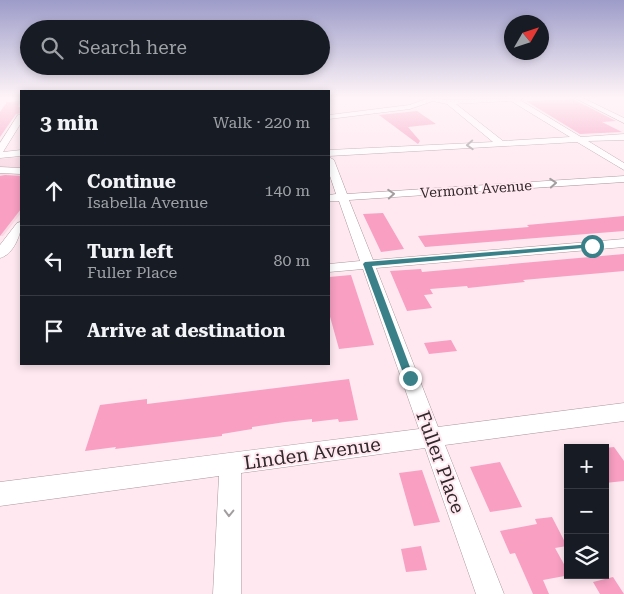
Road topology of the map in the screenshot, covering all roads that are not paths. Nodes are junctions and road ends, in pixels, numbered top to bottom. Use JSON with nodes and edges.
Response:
{"nodes":[{"id":1,"x":15,"y":126,"type":"edge"},
{"id":2,"x":478,"y":126,"type":"edge"},
{"id":3,"x":557,"y":126,"type":"edge"},
{"id":4,"x":624,"y":137,"type":"edge"},
{"id":5,"x":579,"y":139,"type":"junction"},
{"id":6,"x":501,"y":144,"type":"junction"},
{"id":7,"x":0,"y":150,"type":"edge"},
{"id":8,"x":330,"y":153,"type":"edge"},
{"id":9,"x":20,"y":154,"type":"edge"},
{"id":10,"x":20,"y":160,"type":"edge"},
{"id":11,"x":2,"y":163,"type":"edge"},
{"id":12,"x":330,"y":165,"type":"edge"},
{"id":13,"x":20,"y":167,"type":"edge"},
{"id":14,"x":624,"y":167,"type":"edge"},
{"id":15,"x":20,"y":171,"type":"edge"},
{"id":16,"x":624,"y":179,"type":"edge"},
{"id":17,"x":336,"y":198,"type":"edge"},
{"id":18,"x":20,"y":227,"type":"edge"},
{"id":19,"x":624,"y":243,"type":"edge"},
{"id":20,"x":20,"y":244,"type":"edge"},
{"id":21,"x":2,"y":248,"type":"edge"},
{"id":22,"x":367,"y":264,"type":"junction"},
{"id":23,"x":330,"y":268,"type":"edge"},
{"id":24,"x":621,"y":416,"type":"edge"},
{"id":25,"x":432,"y":437,"type":"junction"},
{"id":26,"x":230,"y":464,"type":"junction"},
{"id":27,"x":0,"y":494,"type":"edge"},
{"id":28,"x":227,"y":594,"type":"edge"},
{"id":29,"x":490,"y":594,"type":"edge"}],
"edges":[{"from":1,"to":7,"type":"street"},
{"from":2,"to":6,"type":"street"},
{"from":3,"to":5,"type":"street"},
{"from":4,"to":5,"type":"street"},
{"from":5,"to":6,"type":"street"},
{"from":5,"to":14,"type":"street"},
{"from":6,"to":8,"type":"street","one_way":true},
{"from":9,"to":11,"type":"street"},
{"from":10,"to":11,"type":"street"},
{"from":11,"to":13,"type":"street"},
{"from":11,"to":15,"type":"street"},
{"from":12,"to":17,"type":"street","name":"Fuller Place"},
{"from":17,"to":16,"type":"street","name":"Vermont Avenue","one_way":true},
{"from":17,"to":22,"type":"street","name":"Fuller Place"},
{"from":18,"to":21,"type":"street"},
{"from":19,"to":22,"type":"street"},
{"from":20,"to":21,"type":"street"},
{"from":22,"to":23,"type":"street"},
{"from":22,"to":25,"type":"street","name":"Fuller Place"},
{"from":24,"to":25,"type":"street","name":"Linden Avenue"},
{"from":25,"to":26,"type":"street","name":"Linden Avenue"},
{"from":25,"to":29,"type":"street","name":"Fuller Place"},
{"from":26,"to":27,"type":"street","name":"Linden Avenue"},
{"from":26,"to":28,"type":"street","one_way":true}]}
